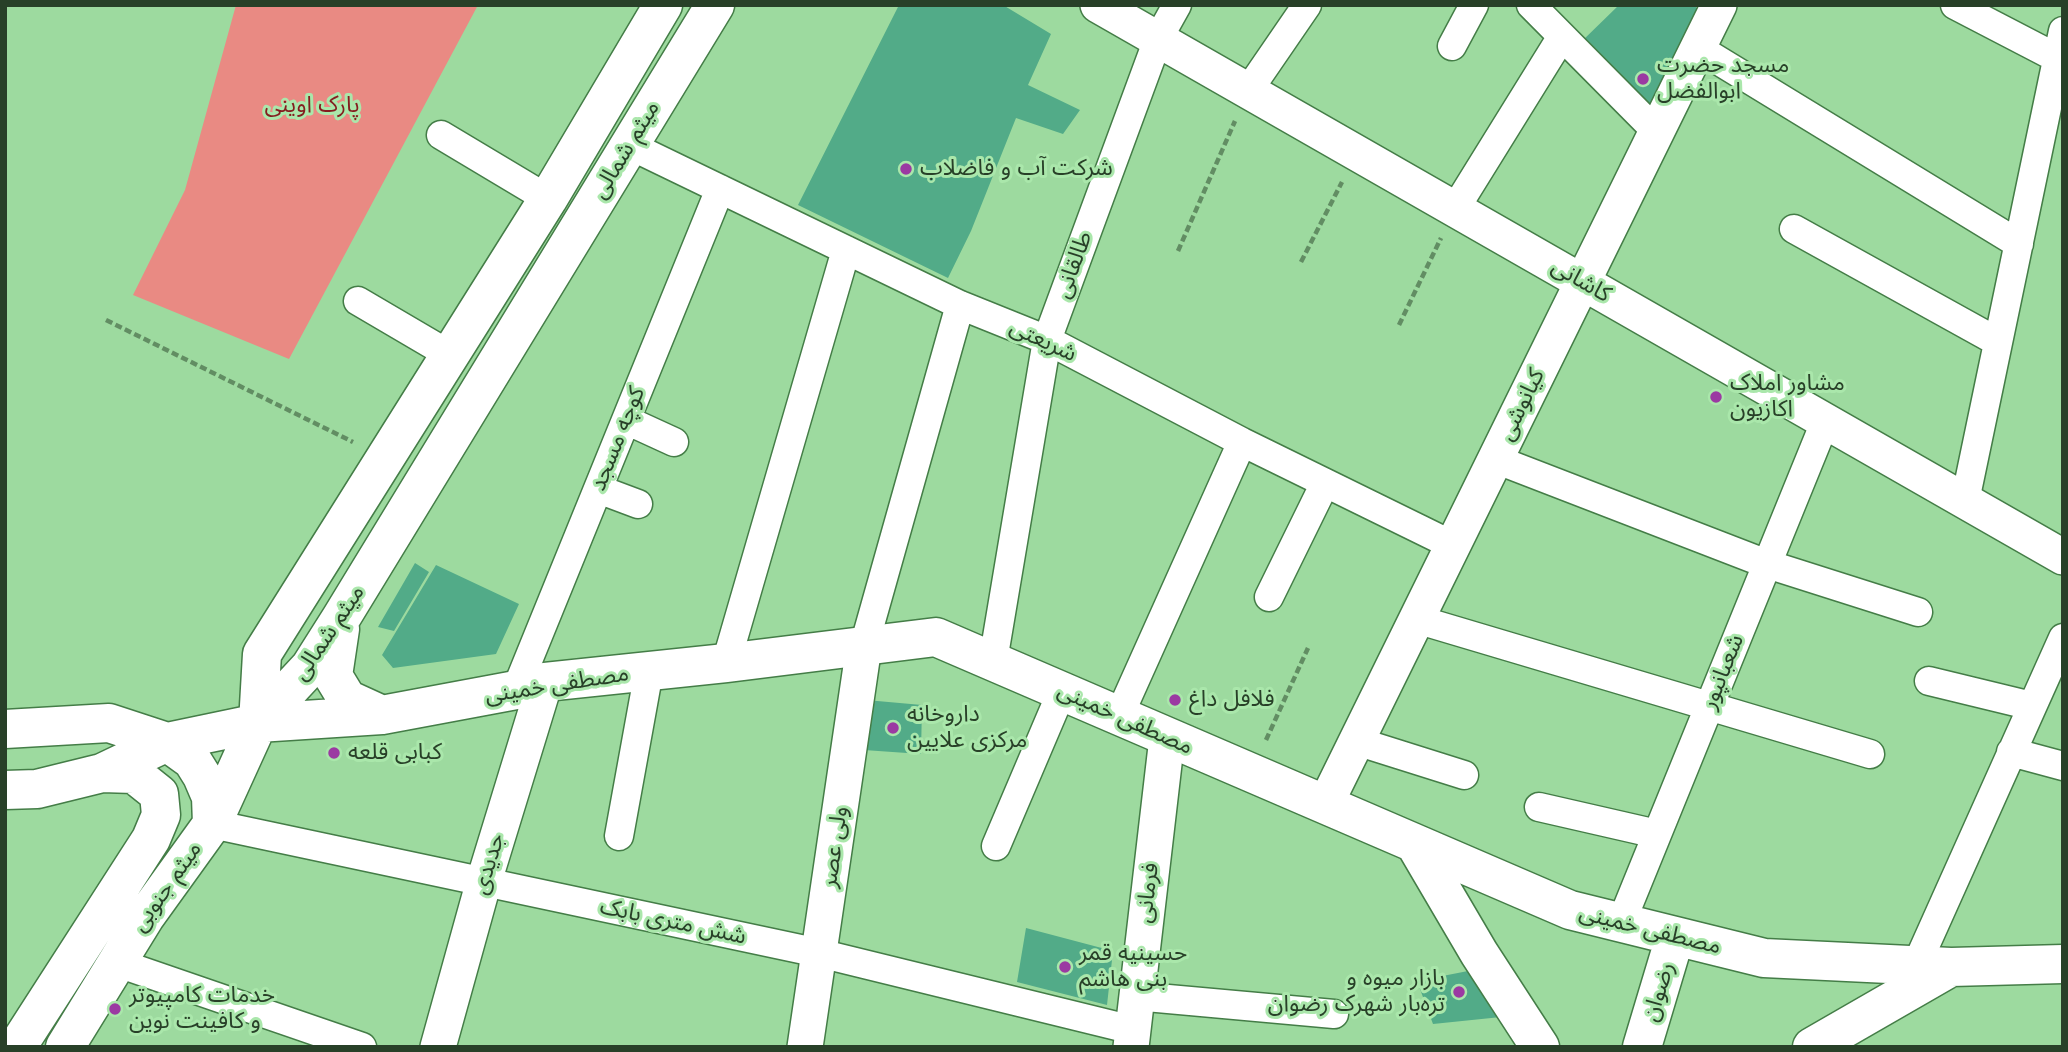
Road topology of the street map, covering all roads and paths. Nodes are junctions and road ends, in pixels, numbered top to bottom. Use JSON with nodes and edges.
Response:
{"nodes":[{"id":1,"x":715,"y":5,"type":"edge"},
{"id":2,"x":1098,"y":5,"type":"edge"},
{"id":3,"x":1177,"y":5,"type":"edge"},
{"id":4,"x":1307,"y":5,"type":"edge"},
{"id":5,"x":1474,"y":5,"type":"edge"},
{"id":6,"x":1531,"y":5,"type":"edge"},
{"id":7,"x":1719,"y":5,"type":"edge"},
{"id":8,"x":1955,"y":5,"type":"edge"},
{"id":9,"x":661,"y":6,"type":"edge"},
{"id":10,"x":2063,"y":31,"type":"edge"},
{"id":11,"x":1561,"y":38,"type":"junction"},
{"id":12,"x":1158,"y":39,"type":"junction"},
{"id":13,"x":1452,"y":46,"type":"dead end"},
{"id":14,"x":1698,"y":48,"type":"junction"},
{"id":15,"x":2057,"y":58,"type":"junction"},
{"id":16,"x":1248,"y":91,"type":"junction"},
{"id":17,"x":1657,"y":132,"type":"junction"},
{"id":18,"x":441,"y":135,"type":"dead end"},
{"id":19,"x":629,"y":145,"type":"junction"},
{"id":20,"x":1357,"y":154,"type":"junction"},
{"id":21,"x":720,"y":189,"type":"junction"},
{"id":22,"x":548,"y":200,"type":"junction"},
{"id":23,"x":1455,"y":209,"type":"junction"},
{"id":24,"x":1794,"y":229,"type":"dead end"},
{"id":25,"x":2018,"y":244,"type":"junction"},
{"id":26,"x":846,"y":250,"type":"junction"},
{"id":27,"x":1178,"y":251,"type":"dead end"},
{"id":28,"x":1301,"y":262,"type":"dead end"},
{"id":29,"x":1583,"y":281,"type":"junction"},
{"id":30,"x":358,"y":301,"type":"dead end"},
{"id":31,"x":960,"y":305,"type":"junction"},
{"id":32,"x":106,"y":320,"type":"dead end"},
{"id":33,"x":1399,"y":325,"type":"dead end"},
{"id":34,"x":1047,"y":340,"type":"junction"},
{"id":35,"x":1998,"y":342,"type":"junction"},
{"id":36,"x":450,"y":355,"type":"junction"},
{"id":37,"x":626,"y":420,"type":"junction"},
{"id":38,"x":1825,"y":422,"type":"junction"},
{"id":39,"x":674,"y":442,"type":"dead end"},
{"id":40,"x":1242,"y":442,"type":"junction"},
{"id":41,"x":386,"y":458,"type":"junction"},
{"id":42,"x":1495,"y":459,"type":"junction"},
{"id":43,"x":1325,"y":483,"type":"junction"},
{"id":44,"x":598,"y":489,"type":"junction"},
{"id":45,"x":1965,"y":501,"type":"junction"},
{"id":46,"x":638,"y":503,"type":"dead end"},
{"id":47,"x":1452,"y":545,"type":"junction"},
{"id":48,"x":2063,"y":557,"type":"edge"},
{"id":49,"x":1767,"y":564,"type":"junction"},
{"id":50,"x":1269,"y":597,"type":"dead end"},
{"id":51,"x":1918,"y":612,"type":"dead end"},
{"id":52,"x":341,"y":618,"type":"junction"},
{"id":53,"x":1416,"y":619,"type":"junction"},
{"id":54,"x":2063,"y":638,"type":"edge"},
{"id":55,"x":864,"y":646,"type":"junction"},
{"id":56,"x":1308,"y":648,"type":"dead end"},
{"id":57,"x":993,"y":661,"type":"junction"},
{"id":58,"x":726,"y":663,"type":"junction"},
{"id":59,"x":649,"y":671,"type":"junction"},
{"id":60,"x":1929,"y":681,"type":"dead end"},
{"id":61,"x":530,"y":686,"type":"junction"},
{"id":62,"x":1062,"y":691,"type":"junction"},
{"id":63,"x":1710,"y":705,"type":"junction"},
{"id":64,"x":2032,"y":706,"type":"junction"},
{"id":65,"x":382,"y":715,"type":"junction"},
{"id":66,"x":1119,"y":716,"type":"junction"},
{"id":67,"x":258,"y":723,"type":"junction"},
{"id":68,"x":5,"y":729,"type":"edge"},
{"id":69,"x":1167,"y":738,"type":"junction"},
{"id":70,"x":1356,"y":740,"type":"junction"},
{"id":71,"x":167,"y":742,"type":"junction"},
{"id":72,"x":2011,"y":752,"type":"junction"},
{"id":73,"x":1870,"y":754,"type":"dead end"},
{"id":74,"x":2063,"y":766,"type":"edge"},
{"id":75,"x":102,"y":773,"type":"junction"},
{"id":76,"x":1251,"y":773,"type":"junction"},
{"id":77,"x":1464,"y":775,"type":"dead end"},
{"id":78,"x":5,"y":790,"type":"edge"},
{"id":79,"x":1325,"y":805,"type":"junction"},
{"id":80,"x":1539,"y":807,"type":"dead end"},
{"id":81,"x":212,"y":824,"type":"junction"},
{"id":82,"x":1657,"y":834,"type":"junction"},
{"id":83,"x":619,"y":836,"type":"dead end"},
{"id":84,"x":1415,"y":844,"type":"junction"},
{"id":85,"x":996,"y":846,"type":"dead end"},
{"id":86,"x":484,"y":881,"type":"junction"},
{"id":87,"x":1621,"y":923,"type":"junction"},
{"id":88,"x":1675,"y":937,"type":"junction"},
{"id":89,"x":819,"y":953,"type":"junction"},
{"id":90,"x":116,"y":962,"type":"junction"},
{"id":91,"x":2063,"y":964,"type":"edge"},
{"id":92,"x":1934,"y":967,"type":"junction"},
{"id":93,"x":1135,"y":996,"type":"junction"},
{"id":94,"x":1334,"y":1014,"type":"dead end"},
{"id":95,"x":1132,"y":1039,"type":"edge"},
{"id":96,"x":17,"y":1047,"type":"edge"},
{"id":97,"x":65,"y":1047,"type":"edge"},
{"id":98,"x":362,"y":1047,"type":"edge"},
{"id":99,"x":438,"y":1047,"type":"edge"},
{"id":100,"x":805,"y":1047,"type":"edge"},
{"id":101,"x":1540,"y":1047,"type":"edge"},
{"id":102,"x":1642,"y":1047,"type":"edge"},
{"id":103,"x":1812,"y":1047,"type":"edge"}],
"edges":[{"from":1,"to":19,"type":"main road","name":"میثم شمالی"},
{"from":2,"to":12,"type":"street","name":"کاشانی"},
{"from":3,"to":12,"type":"street","name":"طالقانی"},
{"from":4,"to":16,"type":"street"},
{"from":5,"to":13,"type":"street"},
{"from":6,"to":11,"type":"street"},
{"from":7,"to":14,"type":"street","name":"کیانوشی"},
{"from":8,"to":15,"type":"street"},
{"from":9,"to":22,"type":"main road","name":"میثم شمالی"},
{"from":10,"to":15,"type":"street"},
{"from":11,"to":17,"type":"street"},
{"from":11,"to":23,"type":"street"},
{"from":12,"to":16,"type":"street","name":"کاشانی"},
{"from":12,"to":34,"type":"street","name":"طالقانی"},
{"from":14,"to":17,"type":"street","name":"کیانوشی"},
{"from":14,"to":25,"type":"street"},
{"from":15,"to":25,"type":"street"},
{"from":16,"to":20,"type":"street","name":"کاشانی"},
{"from":16,"to":27,"type":"path"},
{"from":17,"to":29,"type":"street","name":"کیانوشی"},
{"from":18,"to":22,"type":"street"},
{"from":19,"to":21,"type":"street","name":"شریعتی"},
{"from":19,"to":52,"type":"main road","name":"میثم شمالی"},
{"from":20,"to":23,"type":"street","name":"کاشانی"},
{"from":20,"to":28,"type":"path"},
{"from":21,"to":26,"type":"street","name":"شریعتی"},
{"from":21,"to":37,"type":"street","name":"کوچه مسجد"},
{"from":22,"to":36,"type":"main road","name":"میثم شمالی"},
{"from":23,"to":29,"type":"street","name":"کاشانی"},
{"from":23,"to":33,"type":"path"},
{"from":24,"to":35,"type":"street"},
{"from":25,"to":35,"type":"street"},
{"from":26,"to":31,"type":"street","name":"شریعتی"},
{"from":26,"to":58,"type":"street"},
{"from":29,"to":38,"type":"street","name":"کاشانی"},
{"from":29,"to":42,"type":"street","name":"کیانوشی"},
{"from":30,"to":36,"type":"street"},
{"from":31,"to":34,"type":"street","name":"شریعتی"},
{"from":31,"to":55,"type":"street"},
{"from":32,"to":41,"type":"path"},
{"from":34,"to":40,"type":"street","name":"شریعتی"},
{"from":34,"to":57,"type":"street","name":"طالقانی"},
{"from":35,"to":45,"type":"street"},
{"from":36,"to":41,"type":"main road","name":"میثم شمالی"},
{"from":37,"to":39,"type":"street"},
{"from":37,"to":44,"type":"street","name":"کوچه مسجد"},
{"from":38,"to":45,"type":"street","name":"کاشانی"},
{"from":38,"to":49,"type":"street","name":"شعبانپور"},
{"from":40,"to":43,"type":"street","name":"شریعتی"},
{"from":40,"to":66,"type":"street"},
{"from":41,"to":67,"type":"main road","name":"میثم شمالی"},
{"from":42,"to":47,"type":"street","name":"کیانوشی"},
{"from":42,"to":49,"type":"street"},
{"from":43,"to":47,"type":"street","name":"شریعتی"},
{"from":43,"to":50,"type":"street"},
{"from":44,"to":46,"type":"street"},
{"from":44,"to":61,"type":"street","name":"کوچه مسجد"},
{"from":45,"to":48,"type":"street","name":"کاشانی"},
{"from":47,"to":53,"type":"street","name":"کیانوشی"},
{"from":49,"to":51,"type":"street"},
{"from":49,"to":63,"type":"street","name":"شعبانپور"},
{"from":52,"to":65,"type":"main road"},
{"from":52,"to":67,"type":"main road","name":"میثم شمالی"},
{"from":53,"to":63,"type":"street"},
{"from":53,"to":70,"type":"street","name":"کیانوشی"},
{"from":54,"to":64,"type":"street"},
{"from":55,"to":57,"type":"main road","name":"مصطفی خمینی"},
{"from":55,"to":58,"type":"main road","name":"مصطفی خمینی"},
{"from":55,"to":89,"type":"street","name":"ولی عصر"},
{"from":56,"to":76,"type":"path"},
{"from":57,"to":62,"type":"main road","name":"مصطفی خمینی"},
{"from":58,"to":59,"type":"main road","name":"مصطفی خمینی"},
{"from":59,"to":61,"type":"main road","name":"مصطفی خمینی"},
{"from":59,"to":83,"type":"street"},
{"from":60,"to":64,"type":"street"},
{"from":61,"to":65,"type":"main road","name":"مصطفی خمینی"},
{"from":61,"to":86,"type":"street","name":"جدیدی"},
{"from":62,"to":66,"type":"main road","name":"مصطفی خمینی"},
{"from":62,"to":85,"type":"street"},
{"from":63,"to":73,"type":"street"},
{"from":63,"to":82,"type":"street","name":"شعبانپور"},
{"from":64,"to":72,"type":"street"},
{"from":65,"to":67,"type":"main road","name":"مصطفی خمینی"},
{"from":66,"to":69,"type":"main road","name":"مصطفی خمینی"},
{"from":67,"to":71,"type":"main road","name":"مصطفی خمینی"},
{"from":67,"to":81,"type":"main road","name":"میثم جنوبی"},
{"from":68,"to":71,"type":"main road"},
{"from":69,"to":76,"type":"main road","name":"مصطفی خمینی"},
{"from":69,"to":93,"type":"street","name":"فرمانی"},
{"from":70,"to":77,"type":"street"},
{"from":70,"to":79,"type":"street","name":"کیانوشی"},
{"from":71,"to":75,"type":"main road","name":"مصطفی خمینی"},
{"from":71,"to":81,"type":"main road"},
{"from":72,"to":74,"type":"street"},
{"from":72,"to":92,"type":"street"},
{"from":75,"to":78,"type":"main road"},
{"from":75,"to":96,"type":"main road","name":"میثم جنوبی"},
{"from":76,"to":79,"type":"main road","name":"مصطفی خمینی"},
{"from":79,"to":84,"type":"main road","name":"مصطفی خمینی"},
{"from":80,"to":82,"type":"street"},
{"from":81,"to":86,"type":"street","name":"شش متری بابک"},
{"from":81,"to":90,"type":"main road","name":"میثم جنوبی"},
{"from":82,"to":87,"type":"street","name":"شعبانپور"},
{"from":84,"to":87,"type":"main road","name":"مصطفی خمینی"},
{"from":84,"to":101,"type":"main road"},
{"from":86,"to":89,"type":"street","name":"شش متری بابک"},
{"from":86,"to":99,"type":"street","name":"جدیدی"},
{"from":87,"to":88,"type":"main road","name":"مصطفی خمینی"},
{"from":88,"to":92,"type":"main road","name":"مصطفی خمینی"},
{"from":88,"to":102,"type":"main road","name":"رضوان"},
{"from":89,"to":95,"type":"street","name":"شش متری بابک"},
{"from":89,"to":100,"type":"street","name":"ولی عصر"},
{"from":90,"to":97,"type":"main road","name":"میثم جنوبی"},
{"from":90,"to":98,"type":"street"},
{"from":91,"to":92,"type":"main road","name":"مصطفی خمینی"},
{"from":92,"to":103,"type":"main road"},
{"from":93,"to":94,"type":"street"},
{"from":93,"to":95,"type":"street","name":"فرمانی"}]}
